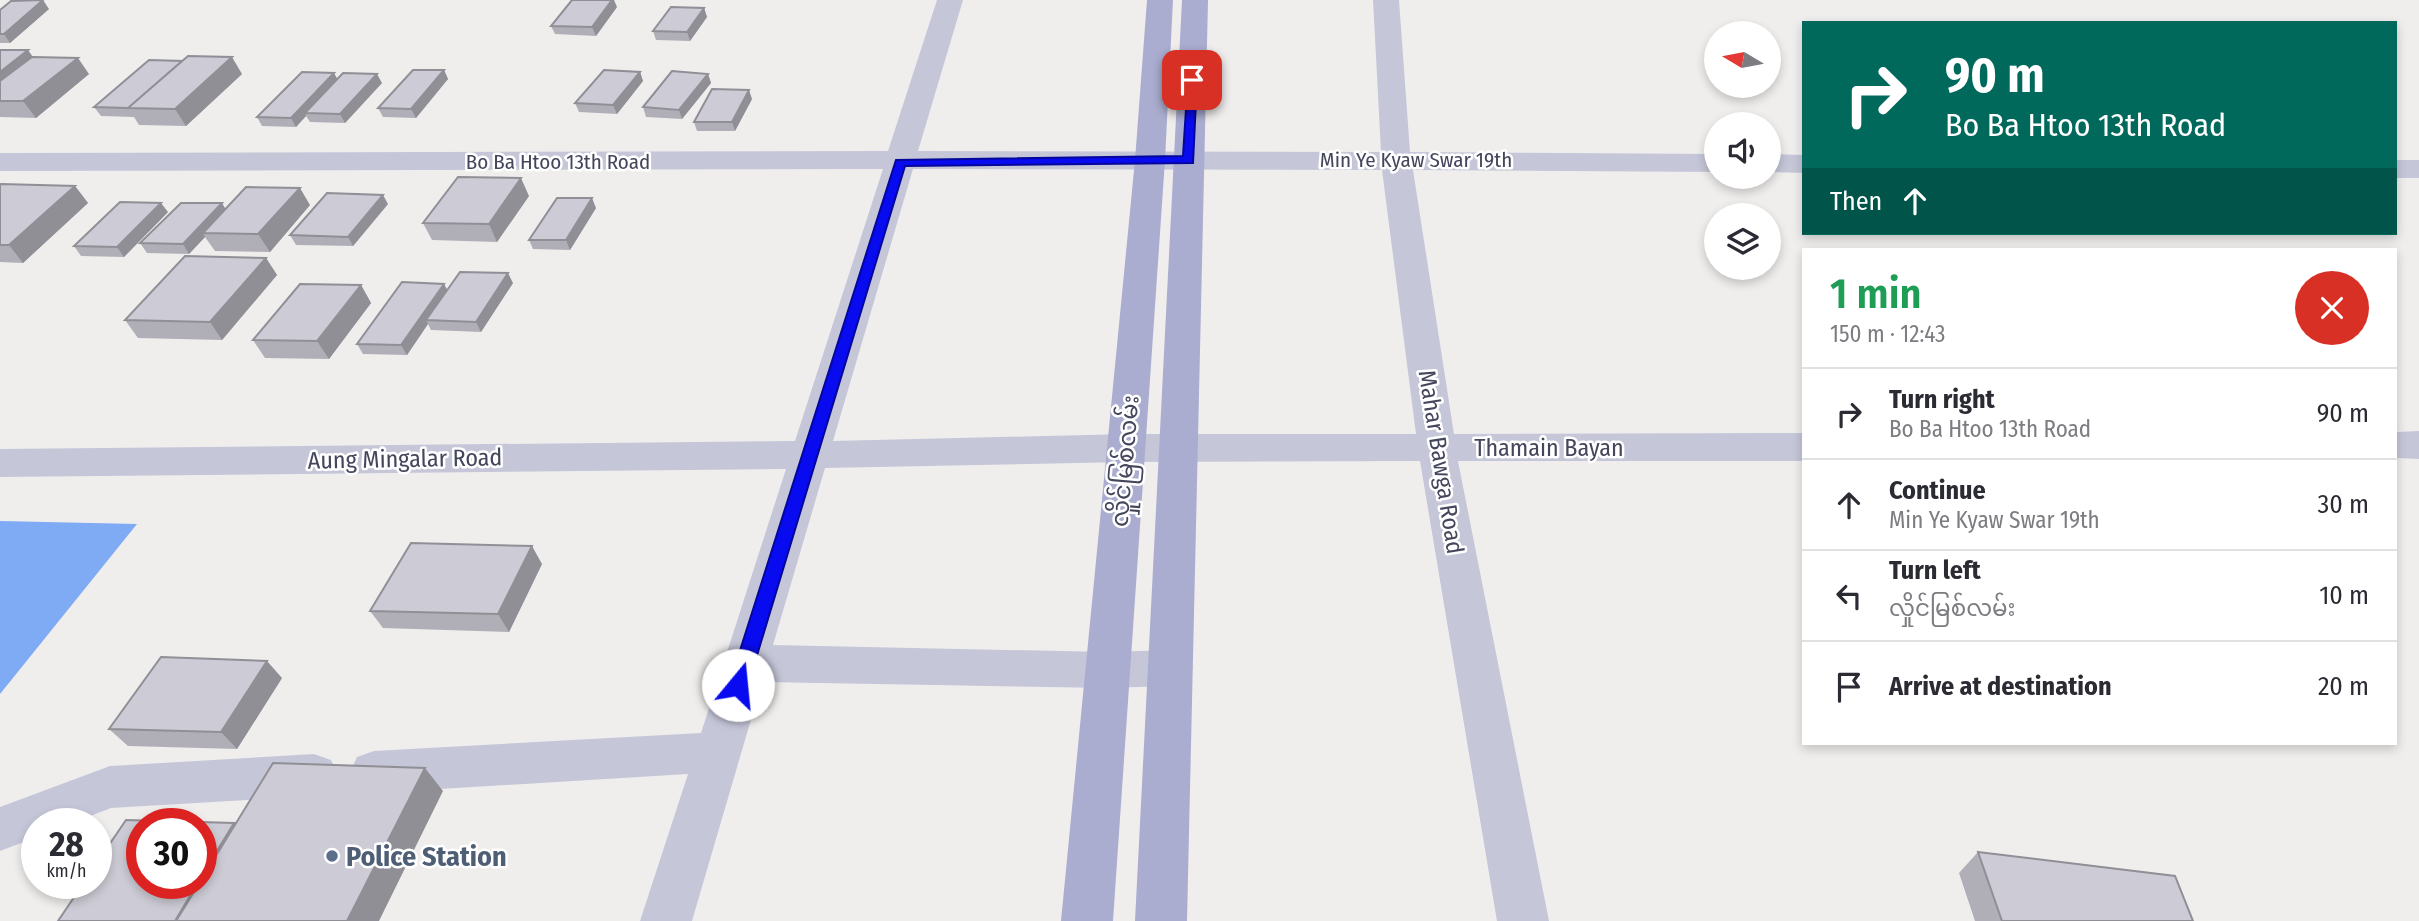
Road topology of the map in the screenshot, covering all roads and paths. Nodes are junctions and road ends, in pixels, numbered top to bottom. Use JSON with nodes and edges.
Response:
{"nodes":[{"id":1,"x":950,"y":0,"type":"edge"},
{"id":2,"x":1160,"y":0,"type":"edge"},
{"id":3,"x":1195,"y":0,"type":"edge"},
{"id":4,"x":1386,"y":0,"type":"edge"},
{"id":5,"x":1133,"y":160,"type":"junction"},
{"id":6,"x":1189,"y":160,"type":"junction"},
{"id":7,"x":1396,"y":160,"type":"junction"},
{"id":8,"x":0,"y":162,"type":"edge"},
{"id":9,"x":900,"y":162,"type":"junction"},
{"id":10,"x":1704,"y":163,"type":"edge"},
{"id":11,"x":1781,"y":163,"type":"edge"},
{"id":12,"x":1802,"y":164,"type":"edge"},
{"id":13,"x":2397,"y":169,"type":"edge"},
{"id":14,"x":2419,"y":169,"type":"edge"},
{"id":15,"x":2397,"y":445,"type":"edge"},
{"id":16,"x":2419,"y":445,"type":"edge"},
{"id":17,"x":1802,"y":447,"type":"edge"},
{"id":18,"x":1126,"y":448,"type":"junction"},
{"id":19,"x":1179,"y":449,"type":"junction"},
{"id":20,"x":1437,"y":449,"type":"junction"},
{"id":21,"x":809,"y":455,"type":"junction"},
{"id":22,"x":0,"y":463,"type":"edge"},
{"id":23,"x":745,"y":663,"type":"junction"},
{"id":24,"x":1171,"y":668,"type":"junction"},
{"id":25,"x":1107,"y":670,"type":"junction"},
{"id":26,"x":718,"y":752,"type":"junction"},
{"id":27,"x":0,"y":829,"type":"edge"},
{"id":28,"x":666,"y":921,"type":"edge"},
{"id":29,"x":1087,"y":921,"type":"edge"},
{"id":30,"x":1161,"y":921,"type":"edge"},
{"id":31,"x":1523,"y":921,"type":"edge"}],
"edges":[{"from":1,"to":9,"type":"street"},
{"from":2,"to":5,"type":"main road","name":"လှိုင်မြစ်လမ်း"},
{"from":3,"to":6,"type":"main road","name":"လှိုင်မြစ်လမ်း"},
{"from":4,"to":7,"type":"street","name":"Mahar Bawga Road"},
{"from":5,"to":6,"type":"street","name":"Min Ye Kyaw Swar 19th"},
{"from":5,"to":9,"type":"street","name":"Bo Ba Htoo 13th Road"},
{"from":5,"to":18,"type":"main road","name":"လှိုင်မြစ်လမ်း"},
{"from":6,"to":7,"type":"street","name":"Min Ye Kyaw Swar 19th"},
{"from":6,"to":19,"type":"main road","name":"လှိုင်မြစ်လမ်း"},
{"from":7,"to":10,"type":"street","name":"Min Ye Kyaw Swar 19th"},
{"from":7,"to":20,"type":"street","name":"Mahar Bawga Road"},
{"from":8,"to":9,"type":"street","name":"Bo Ba Htoo 13th Road"},
{"from":9,"to":21,"type":"street"},
{"from":11,"to":12,"type":"street"},
{"from":13,"to":14,"type":"street"},
{"from":15,"to":16,"type":"street"},
{"from":17,"to":20,"type":"street","name":"Thamain Bayan"},
{"from":18,"to":19,"type":"street","name":"Thamain Bayan"},
{"from":18,"to":21,"type":"street","name":"Aung Mingalar Road"},
{"from":18,"to":25,"type":"main road","name":"လှိုင်မြစ်လမ်း"},
{"from":19,"to":20,"type":"street","name":"Thamain Bayan"},
{"from":19,"to":24,"type":"main road","name":"လှိုင်မြစ်လမ်း"},
{"from":20,"to":31,"type":"street","name":"Mahar Bawga Road"},
{"from":21,"to":22,"type":"street","name":"Aung Mingalar Road"},
{"from":21,"to":23,"type":"street"},
{"from":23,"to":25,"type":"street"},
{"from":23,"to":26,"type":"street"},
{"from":24,"to":25,"type":"street"},
{"from":24,"to":30,"type":"main road","name":"လှိုင်မြစ်လမ်း"},
{"from":25,"to":29,"type":"main road","name":"လှိုင်မြစ်လမ်း"},
{"from":26,"to":27,"type":"street"},
{"from":26,"to":28,"type":"street"}]}
